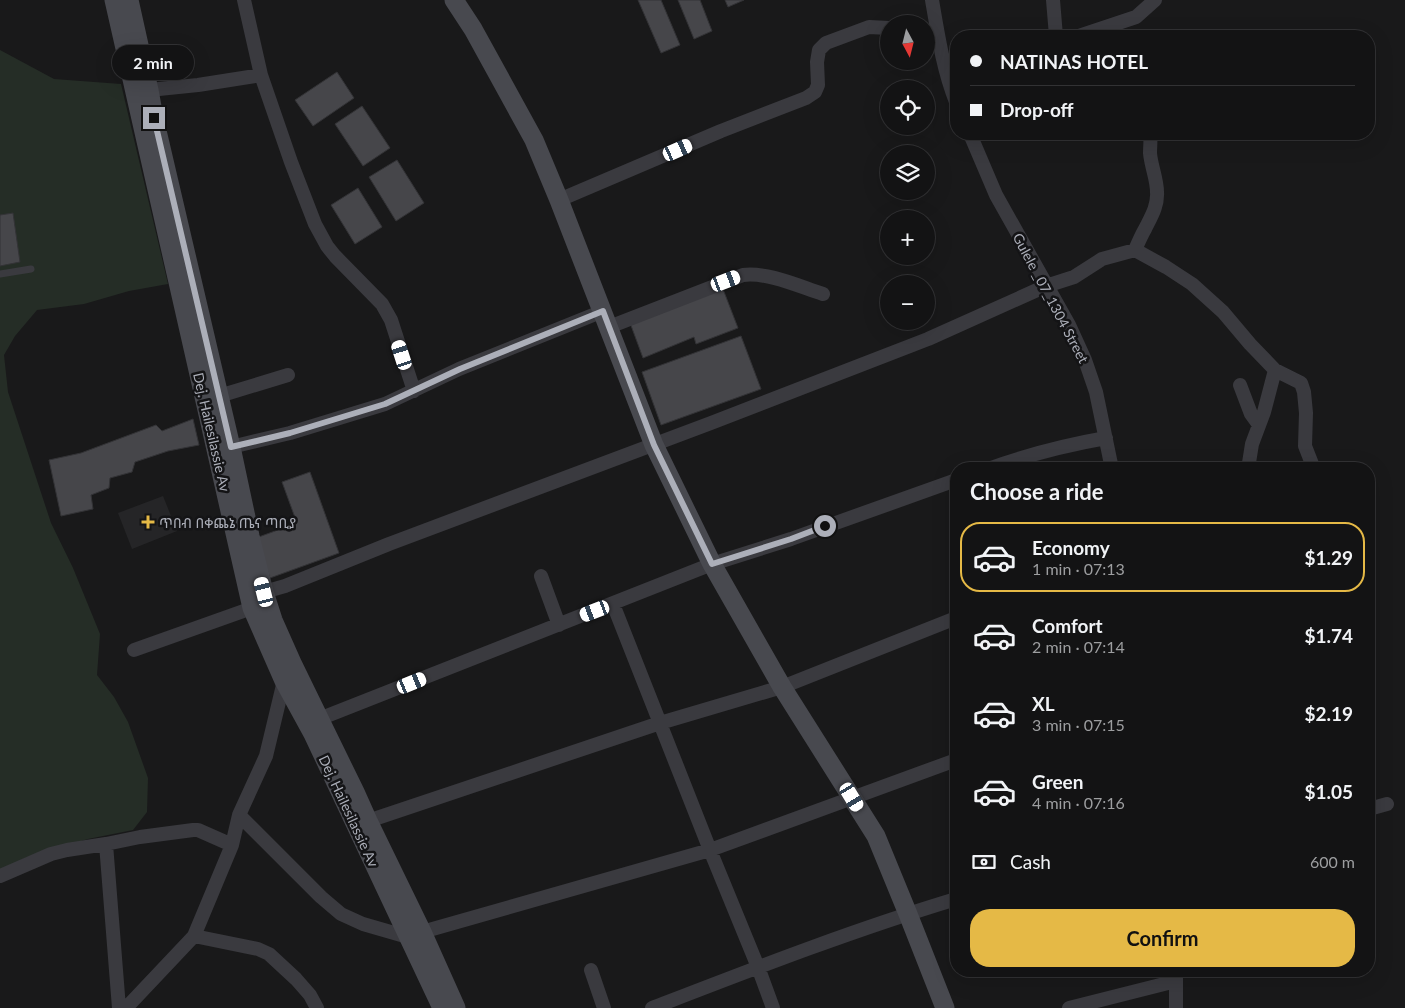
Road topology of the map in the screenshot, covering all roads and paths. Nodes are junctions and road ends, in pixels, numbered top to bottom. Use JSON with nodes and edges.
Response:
{"nodes":[{"id":1,"x":114,"y":0,"type":"edge"},
{"id":2,"x":129,"y":0,"type":"edge"},
{"id":3,"x":244,"y":0,"type":"edge"},
{"id":4,"x":454,"y":0,"type":"edge"},
{"id":5,"x":932,"y":0,"type":"edge"},
{"id":6,"x":1053,"y":0,"type":"edge"},
{"id":7,"x":1155,"y":0,"type":"edge"},
{"id":8,"x":932,"y":15,"type":"edge"},
{"id":9,"x":880,"y":28,"type":"edge"},
{"id":10,"x":1056,"y":30,"type":"edge"},
{"id":11,"x":1106,"y":30,"type":"edge"},
{"id":12,"x":935,"y":36,"type":"edge"},
{"id":13,"x":261,"y":75,"type":"junction"},
{"id":14,"x":950,"y":76,"type":"edge"},
{"id":15,"x":149,"y":90,"type":"junction"},
{"id":16,"x":973,"y":140,"type":"edge"},
{"id":17,"x":1151,"y":140,"type":"edge"},
{"id":18,"x":560,"y":200,"type":"junction"},
{"id":19,"x":1135,"y":250,"type":"junction"},
{"id":20,"x":31,"y":269,"type":"dead end"},
{"id":21,"x":0,"y":274,"type":"edge"},
{"id":22,"x":1046,"y":286,"type":"junction"},
{"id":23,"x":822,"y":294,"type":"dead end"},
{"id":24,"x":606,"y":319,"type":"junction"},
{"id":25,"x":1275,"y":370,"type":"junction"},
{"id":26,"x":288,"y":375,"type":"dead end"},
{"id":27,"x":1240,"y":385,"type":"dead end"},
{"id":28,"x":414,"y":391,"type":"junction"},
{"id":29,"x":219,"y":396,"type":"junction"},
{"id":30,"x":1260,"y":425,"type":"junction"},
{"id":31,"x":1106,"y":438,"type":"junction"},
{"id":32,"x":654,"y":445,"type":"junction"},
{"id":33,"x":231,"y":447,"type":"junction"},
{"id":34,"x":1006,"y":462,"type":"edge"},
{"id":35,"x":1111,"y":462,"type":"edge"},
{"id":36,"x":1249,"y":462,"type":"edge"},
{"id":37,"x":1311,"y":462,"type":"edge"},
{"id":38,"x":950,"y":482,"type":"edge"},
{"id":39,"x":712,"y":564,"type":"junction"},
{"id":40,"x":541,"y":576,"type":"dead end"},
{"id":41,"x":264,"y":592,"type":"junction"},
{"id":42,"x":613,"y":604,"type":"junction"},
{"id":43,"x":252,"y":608,"type":"junction"},
{"id":44,"x":950,"y":620,"type":"edge"},
{"id":45,"x":560,"y":625,"type":"junction"},
{"id":46,"x":134,"y":650,"type":"dead end"},
{"id":47,"x":284,"y":681,"type":"junction"},
{"id":48,"x":782,"y":687,"type":"junction"},
{"id":49,"x":319,"y":719,"type":"junction"},
{"id":50,"x":660,"y":723,"type":"junction"},
{"id":51,"x":950,"y":762,"type":"edge"},
{"id":52,"x":852,"y":797,"type":"junction"},
{"id":53,"x":1387,"y":804,"type":"dead end"},
{"id":54,"x":1375,"y":807,"type":"edge"},
{"id":55,"x":239,"y":815,"type":"junction"},
{"id":56,"x":368,"y":821,"type":"junction"},
{"id":57,"x":106,"y":844,"type":"junction"},
{"id":58,"x":232,"y":845,"type":"junction"},
{"id":59,"x":710,"y":850,"type":"junction"},
{"id":60,"x":0,"y":876,"type":"edge"},
{"id":61,"x":950,"y":901,"type":"edge"},
{"id":62,"x":908,"y":914,"type":"junction"},
{"id":63,"x":415,"y":935,"type":"junction"},
{"id":64,"x":194,"y":936,"type":"junction"},
{"id":65,"x":758,"y":967,"type":"junction"},
{"id":66,"x":591,"y":970,"type":"dead end"},
{"id":67,"x":1173,"y":977,"type":"edge"},
{"id":68,"x":1176,"y":977,"type":"edge"},
{"id":69,"x":119,"y":1008,"type":"edge"},
{"id":70,"x":126,"y":1008,"type":"edge"},
{"id":71,"x":317,"y":1008,"type":"edge"},
{"id":72,"x":442,"y":1008,"type":"edge"},
{"id":73,"x":456,"y":1008,"type":"edge"},
{"id":74,"x":604,"y":1008,"type":"edge"},
{"id":75,"x":652,"y":1008,"type":"edge"},
{"id":76,"x":773,"y":1008,"type":"edge"},
{"id":77,"x":945,"y":1008,"type":"edge"},
{"id":78,"x":1069,"y":1008,"type":"edge"},
{"id":79,"x":1176,"y":1008,"type":"edge"}],
"edges":[{"from":1,"to":43,"type":"main road","name":"Dej. Hailesilassie Av"},
{"from":2,"to":15,"type":"main road"},
{"from":3,"to":13,"type":"street"},
{"from":4,"to":18,"type":"main road"},
{"from":5,"to":8,"type":"street"},
{"from":6,"to":10,"type":"street"},
{"from":7,"to":11,"type":"street"},
{"from":9,"to":18,"type":"street"},
{"from":12,"to":14,"type":"street"},
{"from":13,"to":15,"type":"street"},
{"from":13,"to":28,"type":"street"},
{"from":15,"to":29,"type":"main road"},
{"from":16,"to":22,"type":"street","name":"Gulele _07_1304 Street"},
{"from":17,"to":19,"type":"street"},
{"from":18,"to":24,"type":"main road"},
{"from":19,"to":22,"type":"street"},
{"from":19,"to":25,"type":"street"},
{"from":20,"to":21,"type":"lane"},
{"from":22,"to":31,"type":"street","name":"Gulele _07_1304 Street"},
{"from":22,"to":32,"type":"street"},
{"from":23,"to":24,"type":"street"},
{"from":24,"to":28,"type":"street"},
{"from":24,"to":32,"type":"main road"},
{"from":25,"to":30,"type":"street"},
{"from":25,"to":37,"type":"street"},
{"from":26,"to":29,"type":"street"},
{"from":27,"to":30,"type":"street"},
{"from":28,"to":33,"type":"street"},
{"from":29,"to":33,"type":"main road"},
{"from":30,"to":36,"type":"street"},
{"from":31,"to":34,"type":"street"},
{"from":31,"to":35,"type":"street","name":"Gulele _07_1304 Street"},
{"from":32,"to":39,"type":"main road"},
{"from":32,"to":41,"type":"street"},
{"from":33,"to":41,"type":"main road"},
{"from":38,"to":39,"type":"street"},
{"from":39,"to":42,"type":"street"},
{"from":39,"to":48,"type":"main road"},
{"from":40,"to":45,"type":"street"},
{"from":41,"to":49,"type":"main road"},
{"from":42,"to":45,"type":"street"},
{"from":42,"to":50,"type":"street"},
{"from":43,"to":46,"type":"street"},
{"from":43,"to":47,"type":"main road","name":"Dej. Hailesilassie Av"},
{"from":44,"to":48,"type":"street"},
{"from":45,"to":49,"type":"street"},
{"from":47,"to":55,"type":"street"},
{"from":47,"to":63,"type":"main road","name":"Dej. Hailesilassie Av"},
{"from":48,"to":50,"type":"street"},
{"from":48,"to":52,"type":"main road"},
{"from":49,"to":56,"type":"main road"},
{"from":50,"to":56,"type":"street"},
{"from":50,"to":59,"type":"street"},
{"from":51,"to":52,"type":"street"},
{"from":52,"to":59,"type":"street"},
{"from":52,"to":62,"type":"main road"},
{"from":53,"to":54,"type":"street"},
{"from":55,"to":58,"type":"street"},
{"from":55,"to":63,"type":"street"},
{"from":56,"to":63,"type":"main road"},
{"from":57,"to":58,"type":"street"},
{"from":57,"to":60,"type":"street"},
{"from":57,"to":69,"type":"street"},
{"from":58,"to":64,"type":"street"},
{"from":59,"to":63,"type":"street"},
{"from":59,"to":65,"type":"street"},
{"from":61,"to":62,"type":"street"},
{"from":62,"to":65,"type":"street"},
{"from":62,"to":77,"type":"main road"},
{"from":63,"to":72,"type":"main road","name":"Dej. Hailesilassie Av"},
{"from":63,"to":73,"type":"main road"},
{"from":64,"to":70,"type":"street"},
{"from":64,"to":71,"type":"street"},
{"from":65,"to":75,"type":"street"},
{"from":65,"to":76,"type":"street"},
{"from":66,"to":74,"type":"street"},
{"from":67,"to":78,"type":"street"},
{"from":68,"to":79,"type":"street"}]}
